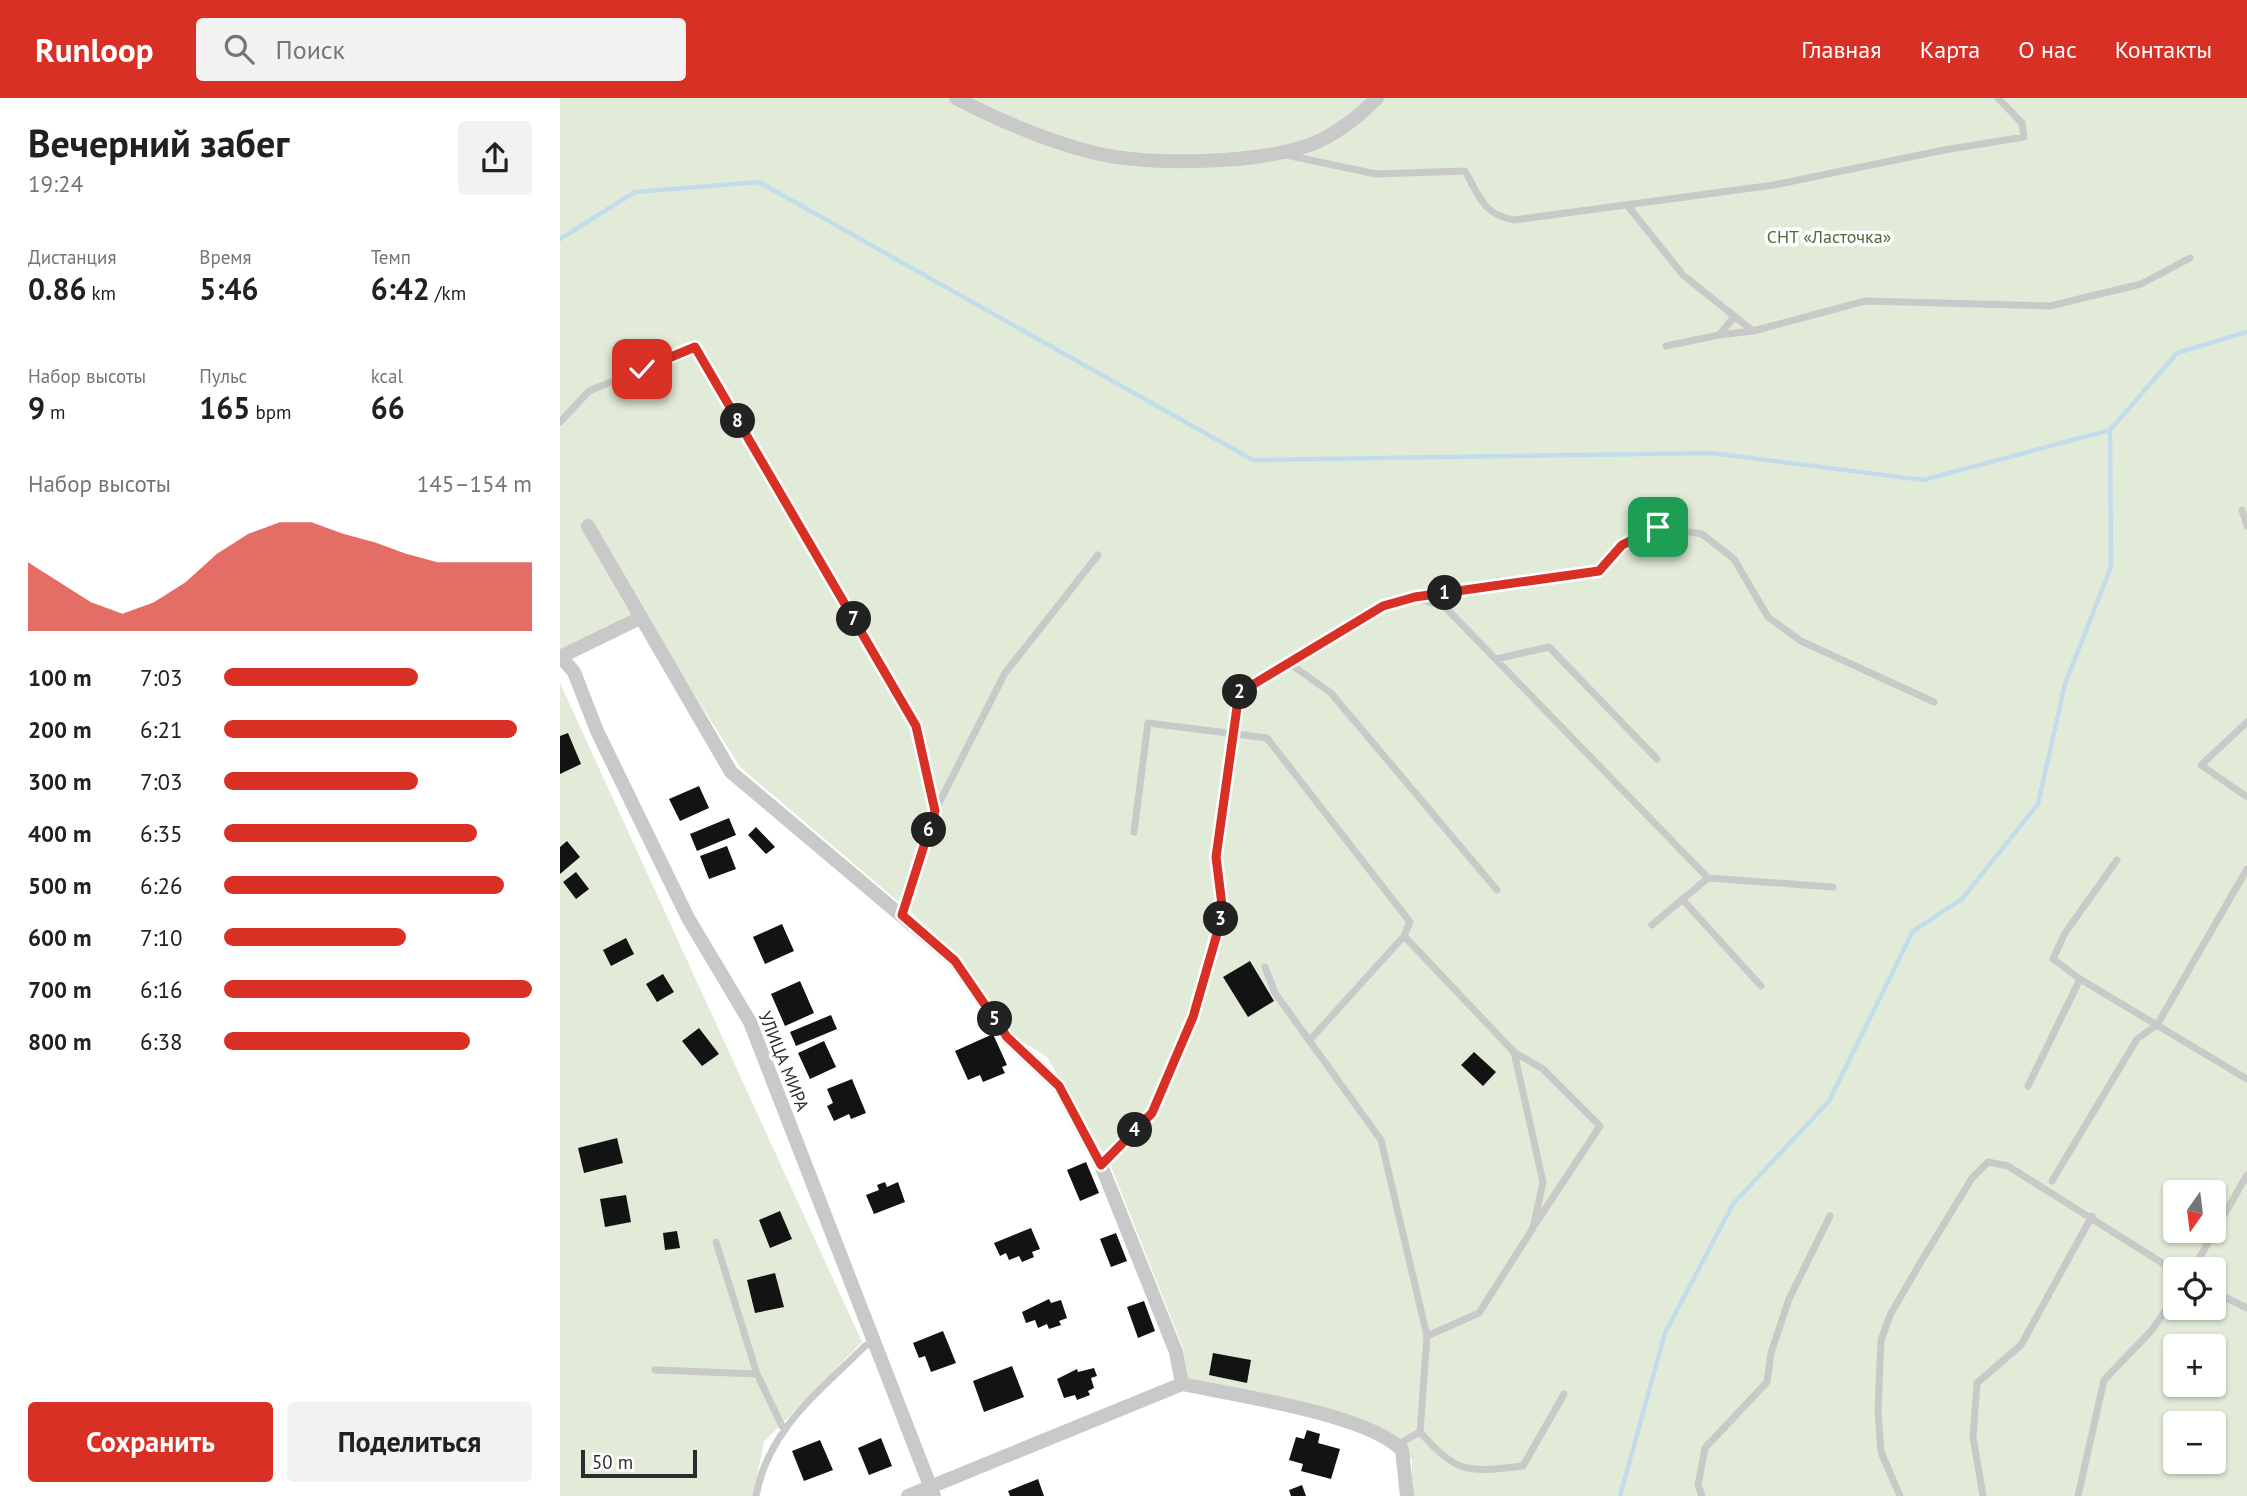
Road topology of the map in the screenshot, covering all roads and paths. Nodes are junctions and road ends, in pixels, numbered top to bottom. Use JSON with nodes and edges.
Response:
{"nodes":[{"id":1,"x":956,"y":98,"type":"edge"},
{"id":2,"x":1377,"y":98,"type":"edge"},
{"id":3,"x":1998,"y":98,"type":"edge"},
{"id":4,"x":1275,"y":153,"type":"junction"},
{"id":5,"x":1627,"y":205,"type":"junction"},
{"id":6,"x":2190,"y":258,"type":"dead end"},
{"id":7,"x":1735,"y":316,"type":"junction"},
{"id":8,"x":1753,"y":331,"type":"junction"},
{"id":9,"x":1719,"y":335,"type":"junction"},
{"id":10,"x":1666,"y":346,"type":"dead end"},
{"id":11,"x":560,"y":422,"type":"edge"},
{"id":12,"x":2242,"y":510,"type":"dead end"},
{"id":13,"x":587,"y":526,"type":"dead end"},
{"id":14,"x":2247,"y":526,"type":"edge"},
{"id":15,"x":1098,"y":555,"type":"dead end"},
{"id":16,"x":1415,"y":597,"type":"junction"},
{"id":17,"x":640,"y":618,"type":"junction"},
{"id":18,"x":561,"y":657,"type":"edge"},
{"id":19,"x":1496,"y":659,"type":"junction"},
{"id":20,"x":1289,"y":663,"type":"junction"},
{"id":21,"x":1934,"y":702,"type":"dead end"},
{"id":22,"x":2247,"y":722,"type":"edge"},
{"id":23,"x":1233,"y":735,"type":"junction"},
{"id":24,"x":1657,"y":759,"type":"dead end"},
{"id":25,"x":2247,"y":797,"type":"edge"},
{"id":26,"x":935,"y":811,"type":"junction"},
{"id":27,"x":1134,"y":832,"type":"dead end"},
{"id":28,"x":2117,"y":860,"type":"dead end"},
{"id":29,"x":2247,"y":869,"type":"edge"},
{"id":30,"x":1708,"y":878,"type":"junction"},
{"id":31,"x":1833,"y":887,"type":"dead end"},
{"id":32,"x":1497,"y":890,"type":"dead end"},
{"id":33,"x":1682,"y":899,"type":"junction"},
{"id":34,"x":902,"y":915,"type":"junction"},
{"id":35,"x":1652,"y":925,"type":"dead end"},
{"id":36,"x":1404,"y":936,"type":"junction"},
{"id":37,"x":1265,"y":967,"type":"dead end"},
{"id":38,"x":2080,"y":979,"type":"junction"},
{"id":39,"x":1761,"y":986,"type":"dead end"},
{"id":40,"x":2157,"y":1025,"type":"junction"},
{"id":41,"x":1309,"y":1041,"type":"junction"},
{"id":42,"x":1514,"y":1052,"type":"junction"},
{"id":43,"x":2247,"y":1079,"type":"edge"},
{"id":44,"x":2028,"y":1086,"type":"dead end"},
{"id":45,"x":1101,"y":1165,"type":"junction"},
{"id":46,"x":2247,"y":1175,"type":"edge"},
{"id":47,"x":2052,"y":1181,"type":"dead end"},
{"id":48,"x":1830,"y":1216,"type":"dead end"},
{"id":49,"x":2092,"y":1216,"type":"junction"},
{"id":50,"x":1533,"y":1228,"type":"junction"},
{"id":51,"x":716,"y":1242,"type":"dead end"},
{"id":52,"x":2200,"y":1257,"type":"edge"},
{"id":53,"x":2163,"y":1263,"type":"edge"},
{"id":54,"x":2226,"y":1298,"type":"edge"},
{"id":55,"x":2247,"y":1308,"type":"edge"},
{"id":56,"x":2163,"y":1314,"type":"edge"},
{"id":57,"x":1427,"y":1336,"type":"junction"},
{"id":58,"x":872,"y":1343,"type":"junction"},
{"id":59,"x":655,"y":1370,"type":"dead end"},
{"id":60,"x":757,"y":1374,"type":"junction"},
{"id":61,"x":1182,"y":1384,"type":"junction"},
{"id":62,"x":1563,"y":1394,"type":"dead end"},
{"id":63,"x":783,"y":1428,"type":"junction"},
{"id":64,"x":1420,"y":1432,"type":"junction"},
{"id":65,"x":1397,"y":1446,"type":"junction"},
{"id":66,"x":932,"y":1491,"type":"edge"},
{"id":67,"x":756,"y":1496,"type":"edge"},
{"id":68,"x":908,"y":1496,"type":"edge"},
{"id":69,"x":1407,"y":1496,"type":"edge"},
{"id":70,"x":1702,"y":1496,"type":"edge"},
{"id":71,"x":1900,"y":1496,"type":"edge"},
{"id":72,"x":1983,"y":1496,"type":"edge"},
{"id":73,"x":2078,"y":1496,"type":"edge"}],
"edges":[{"from":1,"to":4,"type":"street"},
{"from":2,"to":4,"type":"street"},
{"from":3,"to":5,"type":"lane"},
{"from":4,"to":5,"type":"lane"},
{"from":5,"to":7,"type":"lane"},
{"from":6,"to":8,"type":"lane"},
{"from":7,"to":8,"type":"lane"},
{"from":7,"to":9,"type":"lane"},
{"from":8,"to":9,"type":"lane"},
{"from":9,"to":10,"type":"lane"},
{"from":11,"to":26,"type":"lane"},
{"from":12,"to":14,"type":"lane"},
{"from":13,"to":17,"type":"street"},
{"from":15,"to":26,"type":"lane"},
{"from":16,"to":19,"type":"lane"},
{"from":16,"to":20,"type":"lane"},
{"from":16,"to":21,"type":"lane"},
{"from":17,"to":18,"type":"street"},
{"from":17,"to":34,"type":"street"},
{"from":18,"to":58,"type":"street","name":"УЛИЦА МИРА"},
{"from":19,"to":24,"type":"lane"},
{"from":19,"to":30,"type":"lane"},
{"from":20,"to":23,"type":"lane"},
{"from":20,"to":32,"type":"lane"},
{"from":22,"to":25,"type":"lane"},
{"from":23,"to":27,"type":"lane"},
{"from":23,"to":36,"type":"lane"},
{"from":23,"to":45,"type":"lane"},
{"from":26,"to":34,"type":"lane"},
{"from":28,"to":38,"type":"lane"},
{"from":29,"to":40,"type":"lane"},
{"from":30,"to":31,"type":"lane"},
{"from":30,"to":33,"type":"lane"},
{"from":33,"to":35,"type":"lane"},
{"from":33,"to":39,"type":"lane"},
{"from":34,"to":45,"type":"street"},
{"from":36,"to":41,"type":"lane"},
{"from":36,"to":42,"type":"lane"},
{"from":37,"to":41,"type":"lane"},
{"from":38,"to":40,"type":"lane"},
{"from":38,"to":44,"type":"lane"},
{"from":40,"to":43,"type":"lane"},
{"from":40,"to":47,"type":"lane"},
{"from":41,"to":57,"type":"lane"},
{"from":42,"to":50,"type":"lane"},
{"from":42,"to":50,"type":"lane"},
{"from":45,"to":61,"type":"street"},
{"from":46,"to":52,"type":"lane"},
{"from":48,"to":70,"type":"lane"},
{"from":49,"to":53,"type":"lane"},
{"from":49,"to":71,"type":"lane"},
{"from":49,"to":72,"type":"lane"},
{"from":50,"to":57,"type":"lane"},
{"from":51,"to":60,"type":"lane"},
{"from":54,"to":55,"type":"lane"},
{"from":56,"to":73,"type":"lane"},
{"from":57,"to":64,"type":"lane"},
{"from":58,"to":63,"type":"lane"},
{"from":58,"to":66,"type":"street","name":"УЛИЦА МИРА"},
{"from":59,"to":60,"type":"lane"},
{"from":60,"to":63,"type":"lane"},
{"from":61,"to":65,"type":"street"},
{"from":61,"to":66,"type":"street"},
{"from":62,"to":64,"type":"lane"},
{"from":63,"to":67,"type":"lane"},
{"from":64,"to":65,"type":"lane"},
{"from":65,"to":69,"type":"street"},
{"from":66,"to":68,"type":"street"}]}
